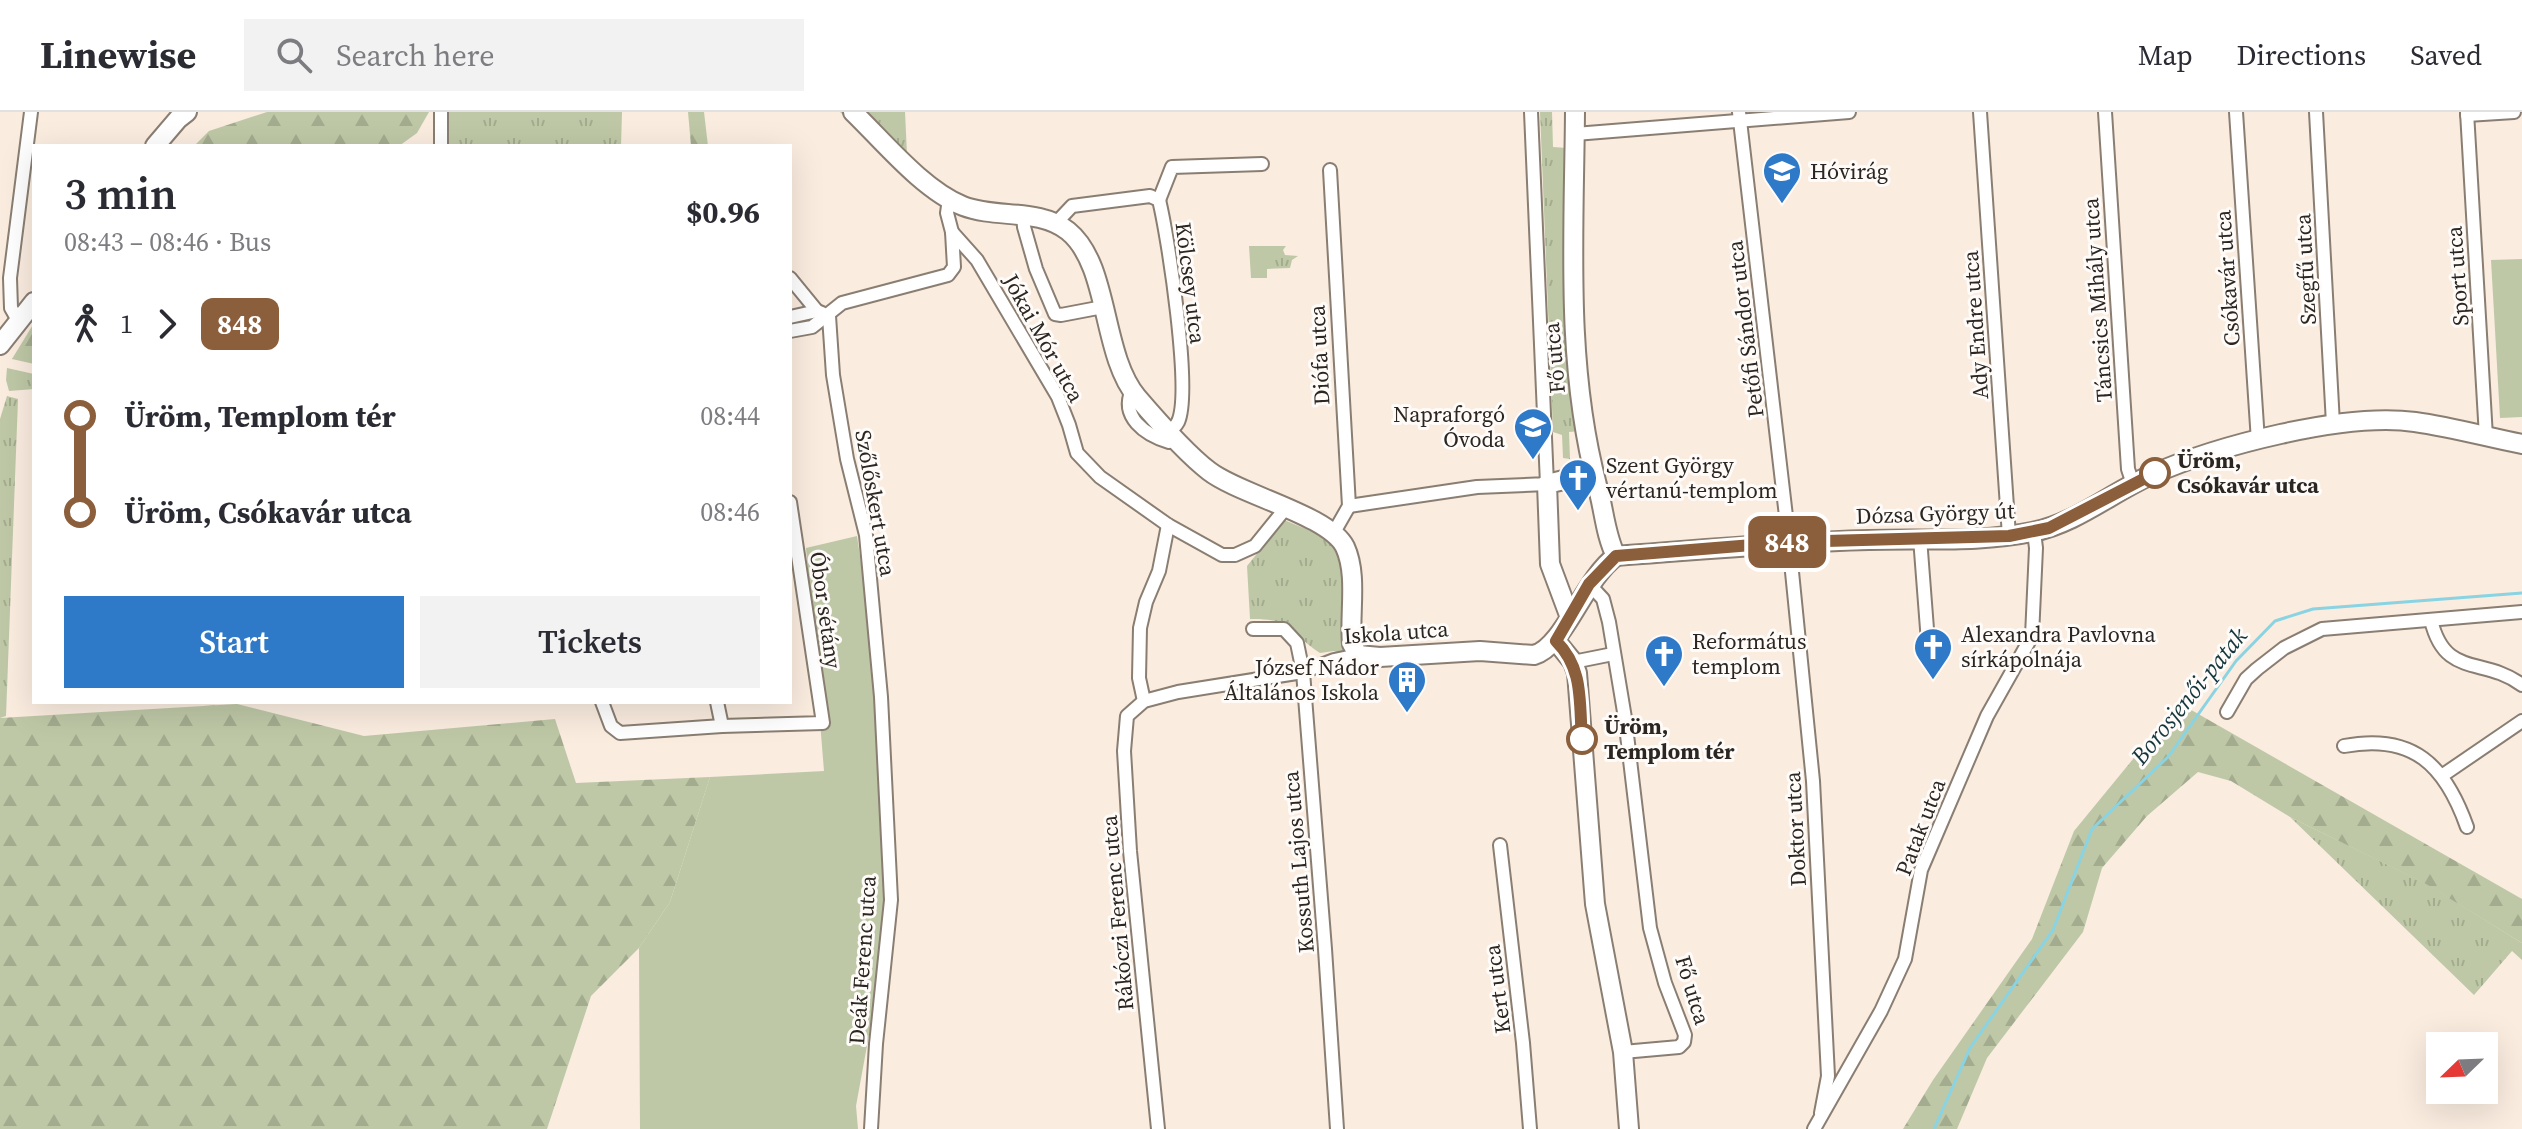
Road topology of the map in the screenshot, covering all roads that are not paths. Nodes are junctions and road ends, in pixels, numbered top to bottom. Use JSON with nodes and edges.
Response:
{"nodes":[{"id":1,"x":31,"y":112,"type":"edge"},
{"id":2,"x":187,"y":112,"type":"edge"},
{"id":3,"x":441,"y":112,"type":"edge"},
{"id":4,"x":853,"y":112,"type":"edge"},
{"id":5,"x":1531,"y":112,"type":"edge"},
{"id":6,"x":1575,"y":112,"type":"edge"},
{"id":7,"x":1848,"y":112,"type":"edge"},
{"id":8,"x":1980,"y":112,"type":"edge"},
{"id":9,"x":2105,"y":112,"type":"edge"},
{"id":10,"x":2236,"y":112,"type":"edge"},
{"id":11,"x":2316,"y":112,"type":"edge"},
{"id":12,"x":2514,"y":112,"type":"edge"},
{"id":13,"x":2467,"y":113,"type":"edge"},
{"id":14,"x":1739,"y":116,"type":"edge"},
{"id":15,"x":1575,"y":134,"type":"junction"},
{"id":16,"x":157,"y":144,"type":"edge"},
{"id":17,"x":441,"y":144,"type":"edge"},
{"id":18,"x":1262,"y":164,"type":"dead end"},
{"id":19,"x":1330,"y":170,"type":"dead end"},
{"id":20,"x":949,"y":199,"type":"junction"},
{"id":21,"x":1159,"y":200,"type":"junction"},
{"id":22,"x":1023,"y":216,"type":"junction"},
{"id":23,"x":1056,"y":223,"type":"junction"},
{"id":24,"x":952,"y":232,"type":"junction"},
{"id":25,"x":792,"y":280,"type":"edge"},
{"id":26,"x":32,"y":305,"type":"edge"},
{"id":27,"x":1103,"y":307,"type":"junction"},
{"id":28,"x":823,"y":313,"type":"junction"},
{"id":29,"x":792,"y":317,"type":"edge"},
{"id":30,"x":19,"y":322,"type":"junction"},
{"id":31,"x":792,"y":331,"type":"edge"},
{"id":32,"x":0,"y":345,"type":"edge"},
{"id":33,"x":2333,"y":424,"type":"junction"},
{"id":34,"x":1174,"y":435,"type":"junction"},
{"id":35,"x":2486,"y":437,"type":"junction"},
{"id":36,"x":2258,"y":441,"type":"junction"},
{"id":37,"x":2522,"y":444,"type":"edge"},
{"id":38,"x":1593,"y":473,"type":"junction"},
{"id":39,"x":1547,"y":484,"type":"junction"},
{"id":40,"x":2133,"y":484,"type":"junction"},
{"id":41,"x":1349,"y":506,"type":"junction"},
{"id":42,"x":1285,"y":509,"type":"junction"},
{"id":43,"x":792,"y":515,"type":"edge"},
{"id":44,"x":1168,"y":525,"type":"junction"},
{"id":45,"x":2034,"y":532,"type":"junction"},
{"id":46,"x":1333,"y":534,"type":"junction"},
{"id":47,"x":2009,"y":536,"type":"junction"},
{"id":48,"x":1920,"y":538,"type":"junction"},
{"id":49,"x":1789,"y":542,"type":"junction"},
{"id":50,"x":1616,"y":556,"type":"junction"},
{"id":51,"x":1558,"y":580,"type":"junction"},
{"id":52,"x":1589,"y":584,"type":"junction"},
{"id":53,"x":2522,"y":612,"type":"edge"},
{"id":54,"x":1569,"y":615,"type":"junction"},
{"id":55,"x":2431,"y":620,"type":"junction"},
{"id":56,"x":1253,"y":629,"type":"dead end"},
{"id":57,"x":1556,"y":641,"type":"junction"},
{"id":58,"x":1928,"y":642,"type":"dead end"},
{"id":59,"x":1613,"y":654,"type":"junction"},
{"id":60,"x":1358,"y":655,"type":"junction"},
{"id":61,"x":1573,"y":662,"type":"junction"},
{"id":62,"x":1303,"y":672,"type":"junction"},
{"id":63,"x":2522,"y":685,"type":"edge"},
{"id":64,"x":881,"y":697,"type":"joint"},
{"id":65,"x":1144,"y":701,"type":"junction"},
{"id":66,"x":603,"y":704,"type":"edge"},
{"id":67,"x":717,"y":704,"type":"edge"},
{"id":68,"x":2227,"y":712,"type":"dead end"},
{"id":69,"x":2522,"y":721,"type":"edge"},
{"id":70,"x":722,"y":726,"type":"junction"},
{"id":71,"x":2344,"y":746,"type":"dead end"},
{"id":72,"x":2443,"y":775,"type":"junction"},
{"id":73,"x":2467,"y":827,"type":"dead end"},
{"id":74,"x":1500,"y":845,"type":"dead end"},
{"id":75,"x":1623,"y":1052,"type":"junction"},
{"id":76,"x":1821,"y":1113,"type":"junction"},
{"id":77,"x":871,"y":1129,"type":"edge"},
{"id":78,"x":1158,"y":1129,"type":"edge"},
{"id":79,"x":1337,"y":1129,"type":"edge"},
{"id":80,"x":1530,"y":1129,"type":"edge"},
{"id":81,"x":1629,"y":1129,"type":"edge"},
{"id":82,"x":1814,"y":1129,"type":"edge"}],
"edges":[{"from":1,"to":30,"type":"street"},
{"from":2,"to":16,"type":"main road"},
{"from":3,"to":17,"type":"street"},
{"from":4,"to":20,"type":"main road"},
{"from":5,"to":39,"type":"street","name":"Fő utca"},
{"from":6,"to":15,"type":"main road","name":"Fő utca"},
{"from":7,"to":14,"type":"street"},
{"from":8,"to":47,"type":"street","name":"Ady Endre utca"},
{"from":9,"to":40,"type":"street","name":"Táncsics Mihály utca"},
{"from":10,"to":36,"type":"street","name":"Csókavár utca"},
{"from":11,"to":33,"type":"street","name":"Szegfű utca"},
{"from":12,"to":13,"type":"street"},
{"from":13,"to":35,"type":"street","name":"Sport utca"},
{"from":14,"to":15,"type":"street"},
{"from":14,"to":49,"type":"street","name":"Petőfi Sándor utca"},
{"from":15,"to":38,"type":"main road","name":"Fő utca"},
{"from":18,"to":21,"type":"street"},
{"from":19,"to":41,"type":"street","name":"Diófa utca"},
{"from":20,"to":22,"type":"main road"},
{"from":20,"to":24,"type":"street"},
{"from":21,"to":23,"type":"street","name":"Kölcsey utca"},
{"from":21,"to":34,"type":"street","name":"Kölcsey utca"},
{"from":22,"to":23,"type":"main road"},
{"from":22,"to":27,"type":"street"},
{"from":23,"to":27,"type":"main road"},
{"from":24,"to":28,"type":"street"},
{"from":24,"to":44,"type":"street","name":"Jókai Mór utca"},
{"from":25,"to":28,"type":"street"},
{"from":26,"to":30,"type":"main road"},
{"from":27,"to":34,"type":"main road"},
{"from":28,"to":29,"type":"street"},
{"from":28,"to":31,"type":"street"},
{"from":28,"to":64,"type":"street","name":"Szőlőskert utca"},
{"from":30,"to":32,"type":"main road"},
{"from":33,"to":35,"type":"main road","name":"Dózsa György út"},
{"from":33,"to":36,"type":"main road","name":"Dózsa György út"},
{"from":34,"to":42,"type":"main road"},
{"from":35,"to":37,"type":"main road","name":"Dózsa György út"},
{"from":36,"to":40,"type":"main road","name":"Dózsa György út"},
{"from":38,"to":39,"type":"main road"},
{"from":38,"to":50,"type":"main road","name":"Fő utca"},
{"from":39,"to":41,"type":"street"},
{"from":39,"to":51,"type":"main road"},
{"from":40,"to":45,"type":"main road","name":"Dózsa György út"},
{"from":41,"to":46,"type":"street"},
{"from":42,"to":44,"type":"street","name":"Jókai Mór utca"},
{"from":42,"to":46,"type":"main road"},
{"from":43,"to":70,"type":"street","name":"Óbor sétány"},
{"from":44,"to":65,"type":"street"},
{"from":45,"to":47,"type":"main road","name":"Dózsa György út"},
{"from":45,"to":76,"type":"street","name":"Patak utca"},
{"from":46,"to":60,"type":"main road"},
{"from":47,"to":48,"type":"main road","name":"Dózsa György út"},
{"from":48,"to":49,"type":"main road","name":"Dózsa György út"},
{"from":48,"to":58,"type":"street"},
{"from":49,"to":50,"type":"main road","name":"Dózsa György út"},
{"from":49,"to":76,"type":"street","name":"Doktor utca"},
{"from":50,"to":52,"type":"main road"},
{"from":51,"to":52,"type":"main road"},
{"from":51,"to":54,"type":"main road"},
{"from":52,"to":54,"type":"main road"},
{"from":52,"to":59,"type":"street","name":"Fő utca"},
{"from":53,"to":55,"type":"street"},
{"from":54,"to":57,"type":"main road"},
{"from":55,"to":63,"type":"street"},
{"from":55,"to":68,"type":"street"},
{"from":56,"to":62,"type":"street","name":"Kossuth Lajos utca"},
{"from":57,"to":60,"type":"main road","name":"Iskola utca"},
{"from":57,"to":61,"type":"main road"},
{"from":59,"to":61,"type":"street"},
{"from":59,"to":75,"type":"street","name":"Fő utca"},
{"from":60,"to":62,"type":"street","name":"Iskola utca"},
{"from":61,"to":75,"type":"main road"},
{"from":62,"to":65,"type":"street","name":"Iskola utca"},
{"from":62,"to":79,"type":"street","name":"Kossuth Lajos utca"},
{"from":64,"to":77,"type":"street","name":"Deák Ferenc utca"},
{"from":65,"to":78,"type":"street","name":"Rákóczi Ferenc utca"},
{"from":66,"to":70,"type":"street"},
{"from":67,"to":70,"type":"street"},
{"from":69,"to":72,"type":"street"},
{"from":71,"to":72,"type":"street"},
{"from":72,"to":73,"type":"street"},
{"from":74,"to":80,"type":"street","name":"Kert utca"},
{"from":75,"to":81,"type":"main road"},
{"from":76,"to":82,"type":"street","name":"Patak utca"}]}
